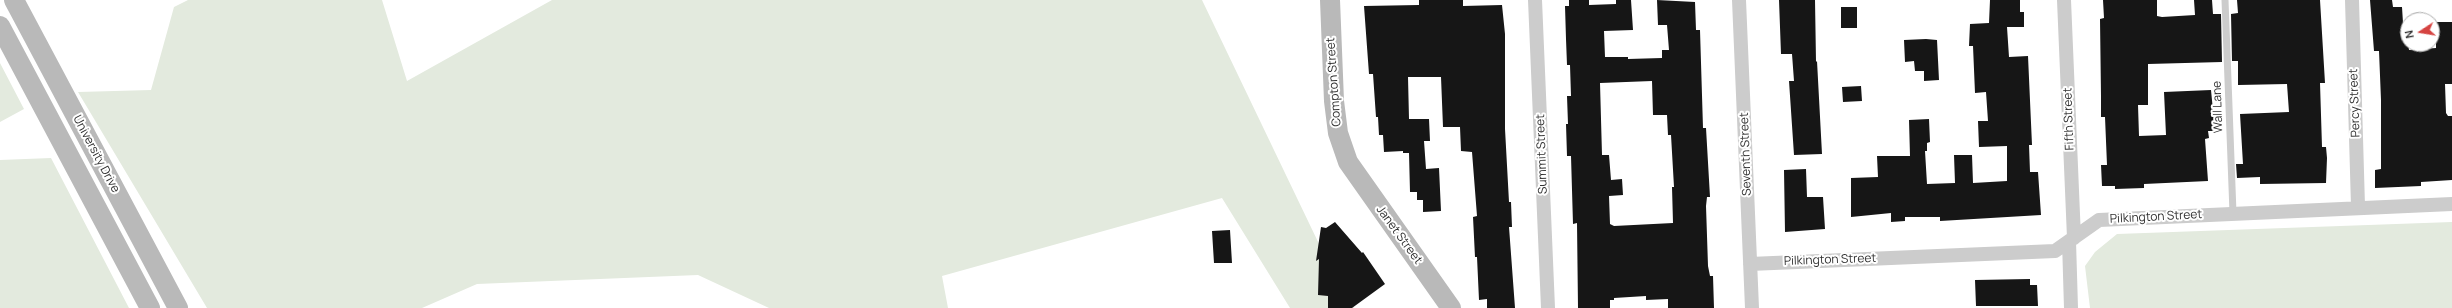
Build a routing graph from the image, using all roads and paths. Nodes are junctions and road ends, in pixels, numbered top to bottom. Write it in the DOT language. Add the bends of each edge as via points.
graph roads {
  1 [pos="14,0"];
  2 [pos="1330,0"];
  3 [pos="1535,0"];
  4 [pos="1739,0"];
  5 [pos="2064,0"];
  6 [pos="2226,0"];
  7 [pos="2352,0"];
  8 [pos="0,26"];
  9 [pos="1348,162"];
  10 [pos="2452,204"];
  11 [pos="2358,206"];
  12 [pos="2233,213"];
  13 [pos="2071,239"];
  14 [pos="1750,264"];
  15 [pos="150,308"];
  16 [pos="178,308"];
  17 [pos="1451,308"];
  18 [pos="1548,308"];
  19 [pos="1752,308"];
  20 [pos="2071,308"];
  1 -- 16 [label="main road, University Drive"];
  2 -- 9 [label="main road, Compton Street" via="1335,108 1338,133"];
  3 -- 18 [label="street, Summit Street"];
  4 -- 14 [label="street, Seventh Street"];
  5 -- 13 [label="street, Fifth Street"];
  6 -- 12 [label="lane, Wall Lane"];
  7 -- 11 [label="street, Percy Street"];
  8 -- 15 [label="main road, University Drive"];
  9 -- 17 [label="main road, Janet Street"];
  10 -- 11 [label="street, Pilkington Street"];
  11 -- 12 [label="street, Pilkington Street"];
  12 -- 13 [label="street, Pilkington Street" via="2099,220"];
  13 -- 14 [label="street, Pilkington Street" via="2055,251"];
  13 -- 20 [label="street, Fifth Street"];
  14 -- 19 [label="street, Seventh Street"];
}
